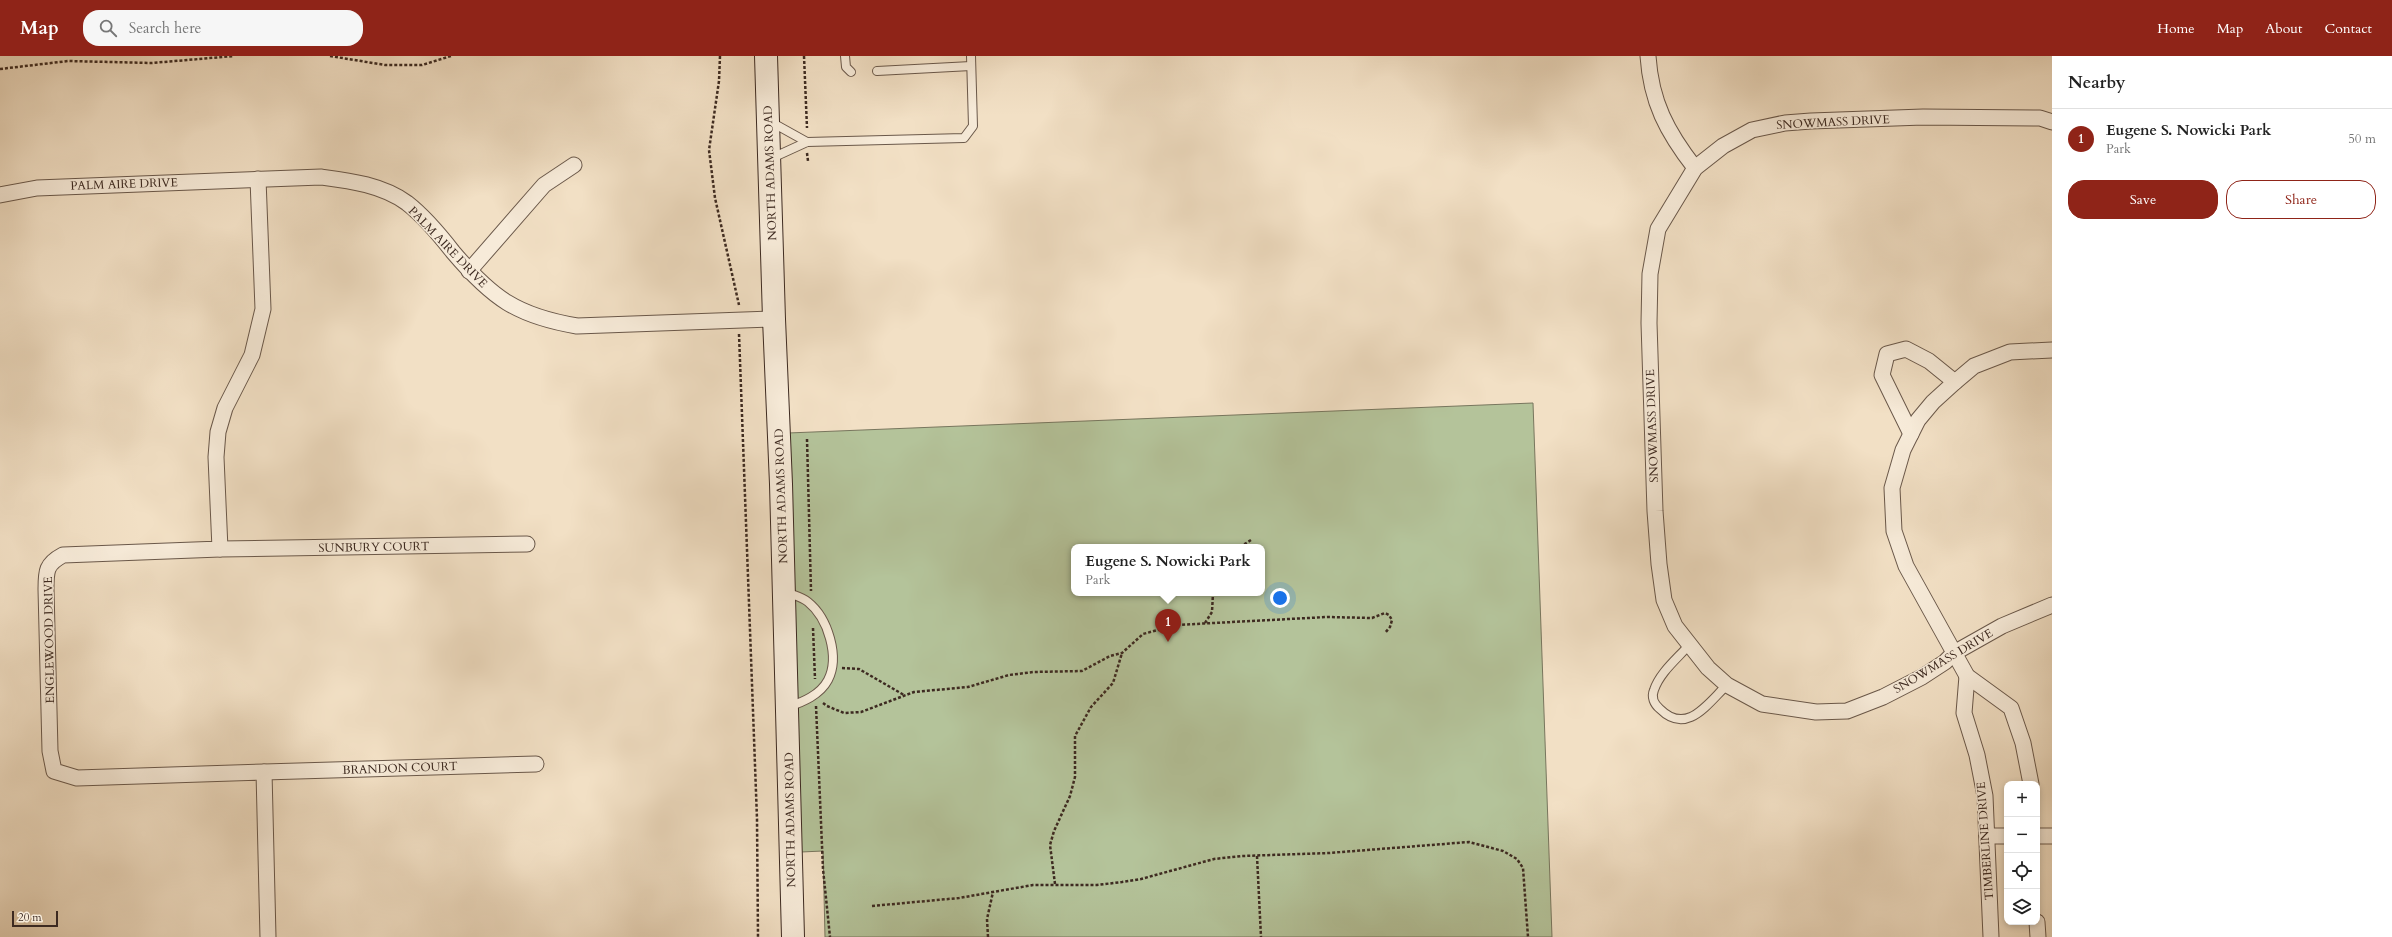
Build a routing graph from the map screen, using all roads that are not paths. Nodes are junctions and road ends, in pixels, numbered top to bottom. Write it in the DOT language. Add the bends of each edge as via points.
graph roads {
  1 [pos="766,56"];
  2 [pos="845,56"];
  3 [pos="971,56"];
  4 [pos="1648,56"];
  5 [pos="971,66"];
  6 [pos="877,71"];
  7 [pos="852,72"];
  8 [pos="769,121"];
  9 [pos="2052,122"];
  10 [pos="807,142"];
  11 [pos="770,159"];
  12 [pos="574,164"];
  13 [pos="1695,168"];
  14 [pos="258,180"];
  15 [pos="0,195"];
  16 [pos="469,271"];
  17 [pos="774,320"];
  18 [pos="2052,350"];
  19 [pos="1955,382"];
  20 [pos="1911,434"];
  21 [pos="528,544"];
  22 [pos="220,549"];
  23 [pos="784,591"];
  24 [pos="2052,605"];
  25 [pos="1690,644"];
  26 [pos="1954,653"];
  27 [pos="1967,676"];
  28 [pos="1727,686"];
  29 [pos="787,708"];
  30 [pos="536,764"];
  31 [pos="264,772"];
  32 [pos="2029,781"];
  33 [pos="1987,836"];
  34 [pos="2004,836"];
  35 [pos="2040,836"];
  36 [pos="2052,836"];
  37 [pos="2037,925"];
  38 [pos="268,937"];
  39 [pos="793,937"];
  40 [pos="1991,937"];
  41 [pos="2038,937"];
  1 -- 8 [label="street, NORTH ADAMS ROAD"];
  2 -- 7 [label="lane" via="846,67"];
  3 -- 5 [label="lane"];
  4 -- 13 [label="street" via="1652,89 1662,119"];
  5 -- 6 [label="lane"];
  5 -- 10 [label="lane" via="973,126 964,138"];
  8 -- 10 [label="lane"];
  8 -- 11 [label="street, NORTH ADAMS ROAD"];
  9 -- 13 [label="street, SNOWMASS DRIVE" via="2040,118 1923,118 1785,123 1752,130 1723,146"];
  10 -- 11 [label="lane"];
  11 -- 17 [label="street, NORTH ADAMS ROAD"];
  12 -- 16 [label="street" via="544,185"];
  13 -- 25 [label="street, SNOWMASS DRIVE" via="1658,229 1650,274 1649,309 1659,564 1664,600 1675,626"];
  14 -- 15 [label="street, PALM AIRE DRIVE" via="37,188"];
  14 -- 16 [label="street, PALM AIRE DRIVE" via="321,177 354,181 384,190 406,203 428,222"];
  14 -- 22 [label="street" via="263,309 252,355 225,408 218,432 216,457"];
  16 -- 17 [label="street, PALM AIRE DRIVE" via="498,298 520,311 546,321 577,326"];
  17 -- 23 [label="street, NORTH ADAMS ROAD"];
  18 -- 19 [label="street" via="2010,352 1974,366"];
  19 -- 20 [label="street" via="1933,402 1918,420"];
  19 -- 20 [label="street" via="1929,362 1906,349 1888,354 1882,375"];
  20 -- 26 [label="street" via="1903,450 1892,488 1894,531 1909,572"];
  21 -- 22 [label="street, SUNBURY COURT"];
  22 -- 31 [label="street, ENGLEWOOD DRIVE" via="74,554 62,555 51,562 46,574 50,750 54,770 77,778"];
  23 -- 29 [label="street, NORTH ADAMS ROAD"];
  23 -- 29 [label="lane" via="808,601 823,619 831,638 831,668 828,681 808,700"];
  24 -- 26 [label="street, SNOWMASS DRIVE" via="2002,626"];
  25 -- 28 [label="street, SNOWMASS DRIVE" via="1708,668"];
  25 -- 28 [label="lane" via="1658,681 1653,692 1658,708 1671,718 1691,717 1700,712"];
  26 -- 27 [label="street"];
  26 -- 28 [label="street, SNOWMASS DRIVE" via="1922,677 1848,711 1810,712 1762,704"];
  27 -- 32 [label="street" via="2011,708 2023,743"];
  27 -- 33 [label="street, TIMBERLINE DRIVE" via="1964,713 1978,755 1985,796"];
  29 -- 39 [label="street, NORTH ADAMS ROAD"];
  30 -- 31 [label="street, BRANDON COURT"];
  31 -- 38 [label="street"];
  33 -- 34 [label="street"];
  33 -- 40 [label="street, TIMBERLINE DRIVE"];
  35 -- 36 [label="street"];
  37 -- 41 [label="street"];
}
